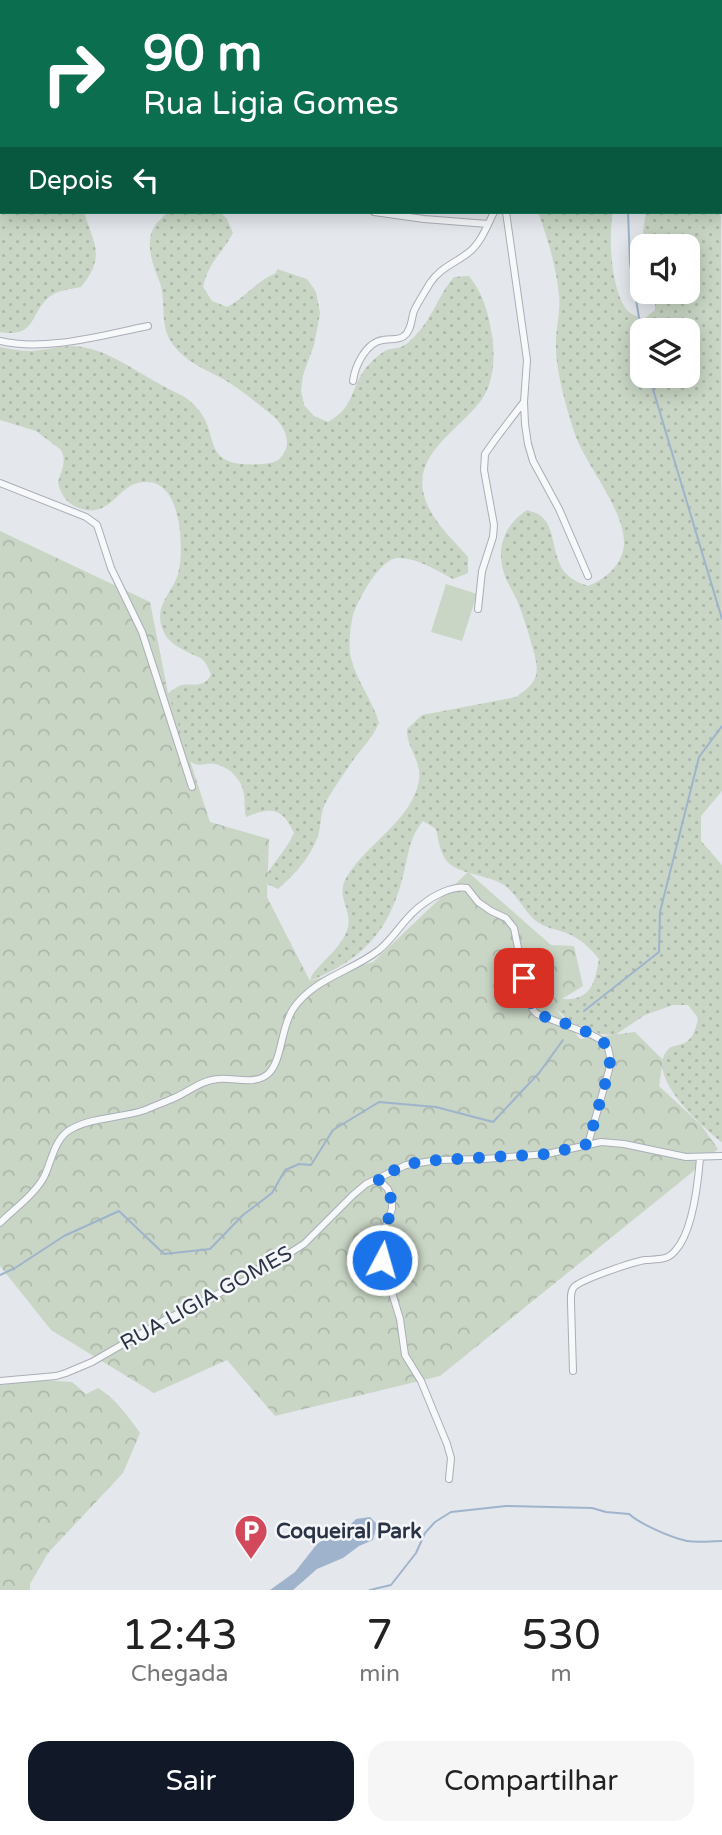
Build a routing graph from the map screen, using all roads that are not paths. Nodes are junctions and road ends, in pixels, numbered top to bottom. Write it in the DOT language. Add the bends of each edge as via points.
graph roads {
  1 [pos="388,214"];
  2 [pos="493,214"];
  3 [pos="506,214"];
  4 [pos="488,224"];
  5 [pos="148,326"];
  6 [pos="0,341"];
  7 [pos="353,381"];
  8 [pos="524,402"];
  9 [pos="0,483"];
  10 [pos="588,576"];
  11 [pos="478,609"];
  12 [pos="192,787"];
  13 [pos="588,1144"];
  14 [pos="722,1156"];
  15 [pos="700,1158"];
  16 [pos="377,1178"];
  17 [pos="0,1223"];
  18 [pos="573,1371"];
  19 [pos="0,1381"];
  20 [pos="449,1479"];
  1 -- 4 [label="street"];
  2 -- 4 [label="street"];
  3 -- 8 [label="street" via="527,360"];
  4 -- 7 [label="street" via="469,253 432,280 414,310 407,334 373,345 357,363"];
  5 -- 6 [label="street" via="56,342"];
  8 -- 10 [label="street" via="533,461"];
  8 -- 11 [label="street" via="485,454 494,525"];
  9 -- 12 [label="street" via="97,525 111,568 142,632"];
  13 -- 15 [label="street, RUA LIGIA GOMES" via="624,1144"];
  13 -- 16 [label="street, RUA LIGIA GOMES" via="547,1154 422,1161"];
  13 -- 17 [label="street" via="609,1070 608,1048 592,1035 533,1010 514,928 467,888 457,888 424,902 380,949 304,995 291,1011 267,1076 216,1079 144,1110 72,1128 59,1141 38,1185"];
  14 -- 15 [label="street, RUA LIGIA GOMES"];
  15 -- 18 [label="street" via="692,1210 677,1250 664,1259 639,1261 573,1288"];
  16 -- 19 [label="street, RUA LIGIA GOMES" via="352,1195 304,1244 252,1277 66,1373"];
  16 -- 20 [label="street" via="392,1201 380,1242 382,1260 400,1319 405,1355 447,1444"];
}
